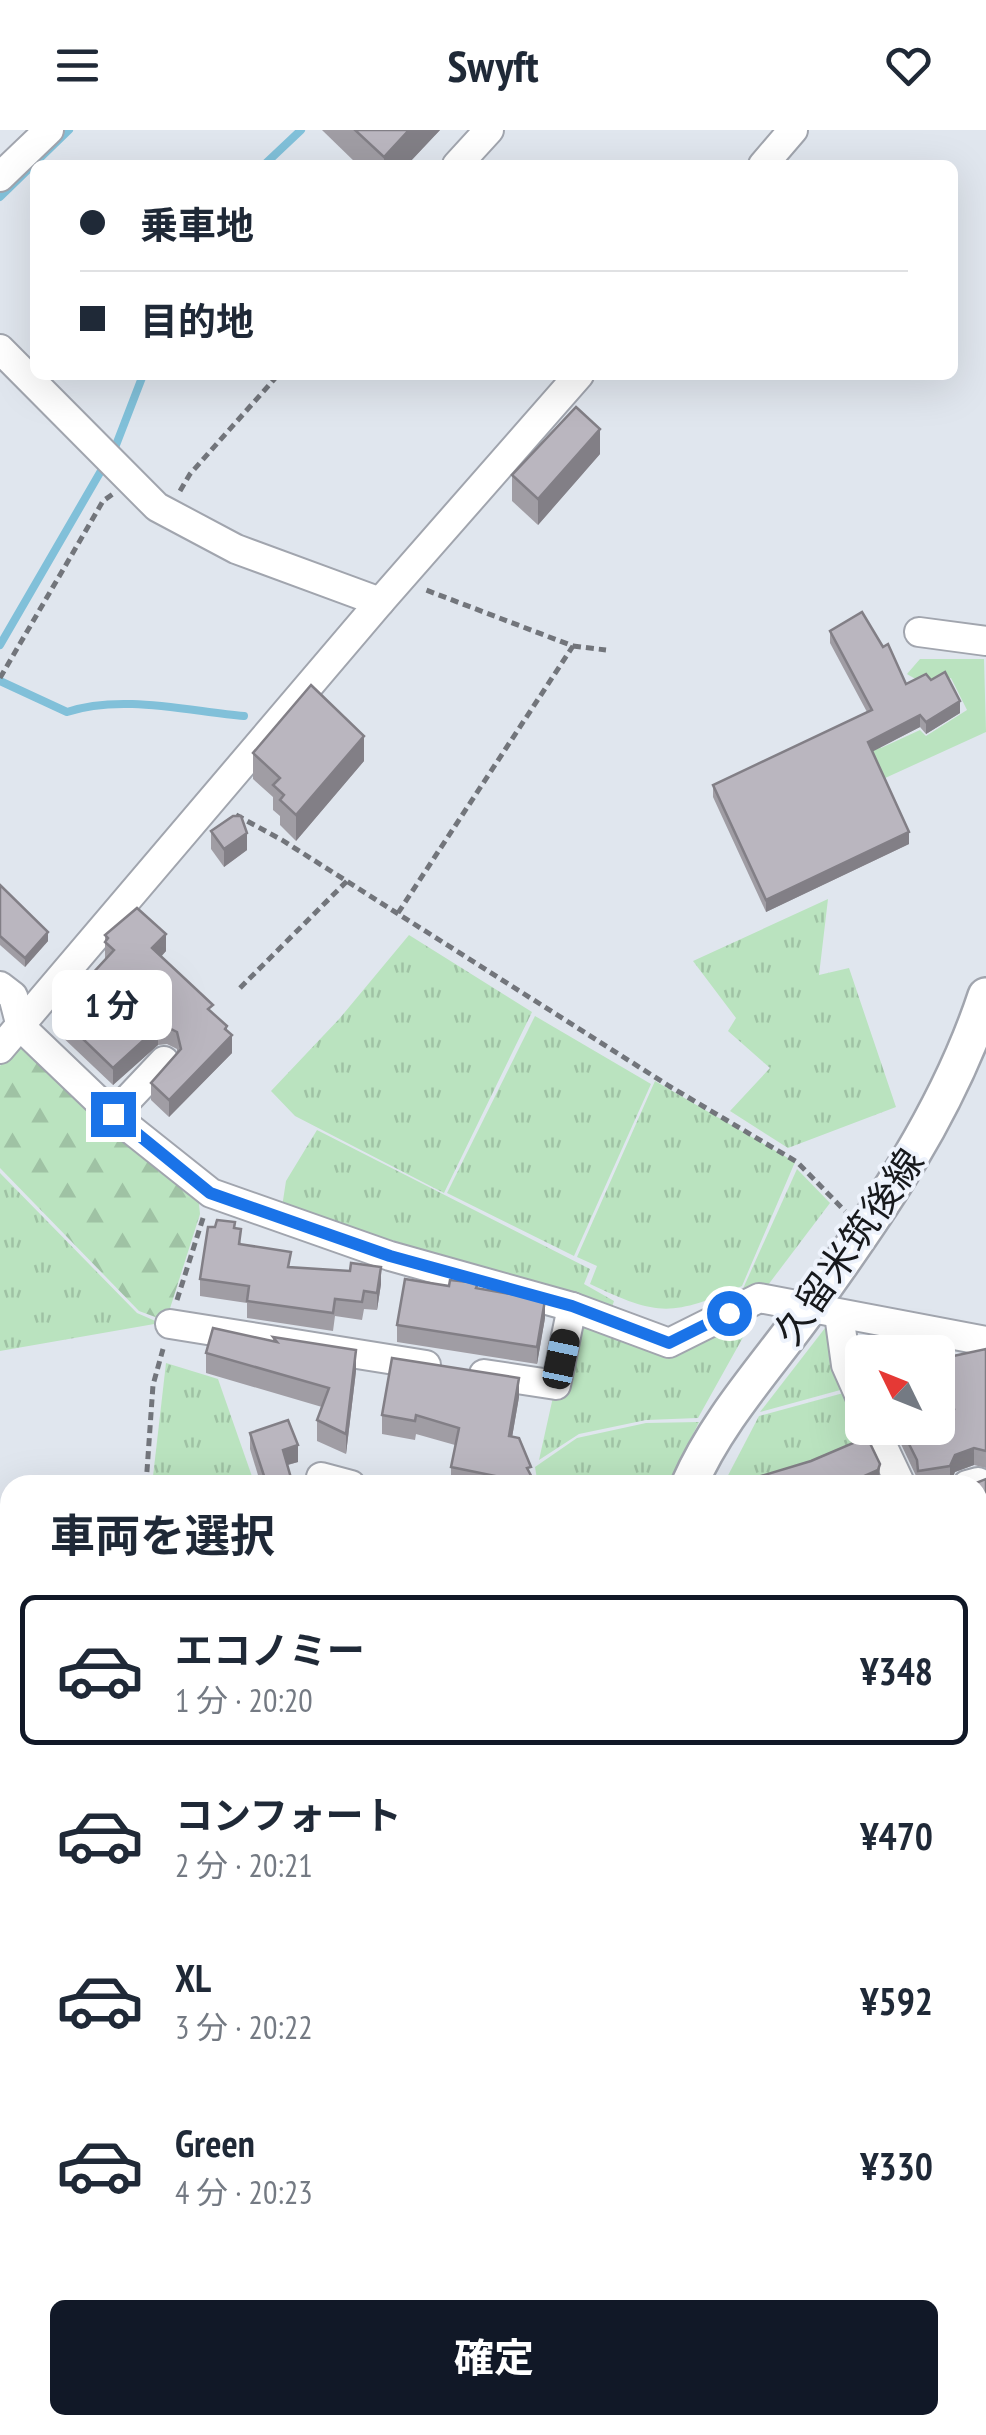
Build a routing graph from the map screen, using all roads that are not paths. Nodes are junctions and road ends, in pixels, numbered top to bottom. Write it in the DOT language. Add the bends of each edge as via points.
graph roads {
  1 [pos="48,130"];
  2 [pos="488,130"];
  3 [pos="793,130"];
  4 [pos="461,160"];
  5 [pos="766,160"];
  6 [pos="0,177"];
  7 [pos="0,349"];
  8 [pos="30,379"];
  9 [pos="31,380"];
  10 [pos="575,380"];
  11 [pos="380,602"];
  12 [pos="919,632"];
  13 [pos="986,641"];
  14 [pos="0,986"];
  15 [pos="986,996"];
  16 [pos="21,1027"];
  17 [pos="0,1049"];
  18 [pos="164,1061"];
  19 [pos="113,1114"];
  20 [pos="572,1306"];
  21 [pos="824,1311"];
  22 [pos="170,1324"];
  23 [pos="986,1341"];
  24 [pos="845,1363"];
  25 [pos="882,1445"];
  26 [pos="693,1475"];
  27 [pos="896,1475"];
  1 -- 6 [label="street"];
  2 -- 4 [label="street"];
  3 -- 5 [label="street"];
  7 -- 8 [label="street"];
  9 -- 11 [label="street" via="167,512 236,549"];
  10 -- 11 [label="street"];
  11 -- 16 [label="street"];
  12 -- 13 [label="street"];
  14 -- 16 [label="street" via="13,996"];
  15 -- 21 [label="main road, 久留米筑後線" via="950,1091 864,1226"];
  16 -- 17 [label="street"];
  16 -- 19 [label="street"];
  18 -- 19 [label="street"];
  19 -- 20 [label="street" via="210,1193 390,1256"];
  20 -- 21 [label="street" via="669,1343 759,1298"];
  20 -- 22 [label="street" via="556,1385"];
  21 -- 23 [label="street"];
  21 -- 24 [label="street"];
  21 -- 26 [label="main road, 久留米筑後線" via="754,1381"];
  25 -- 27 [label="street"];
}
